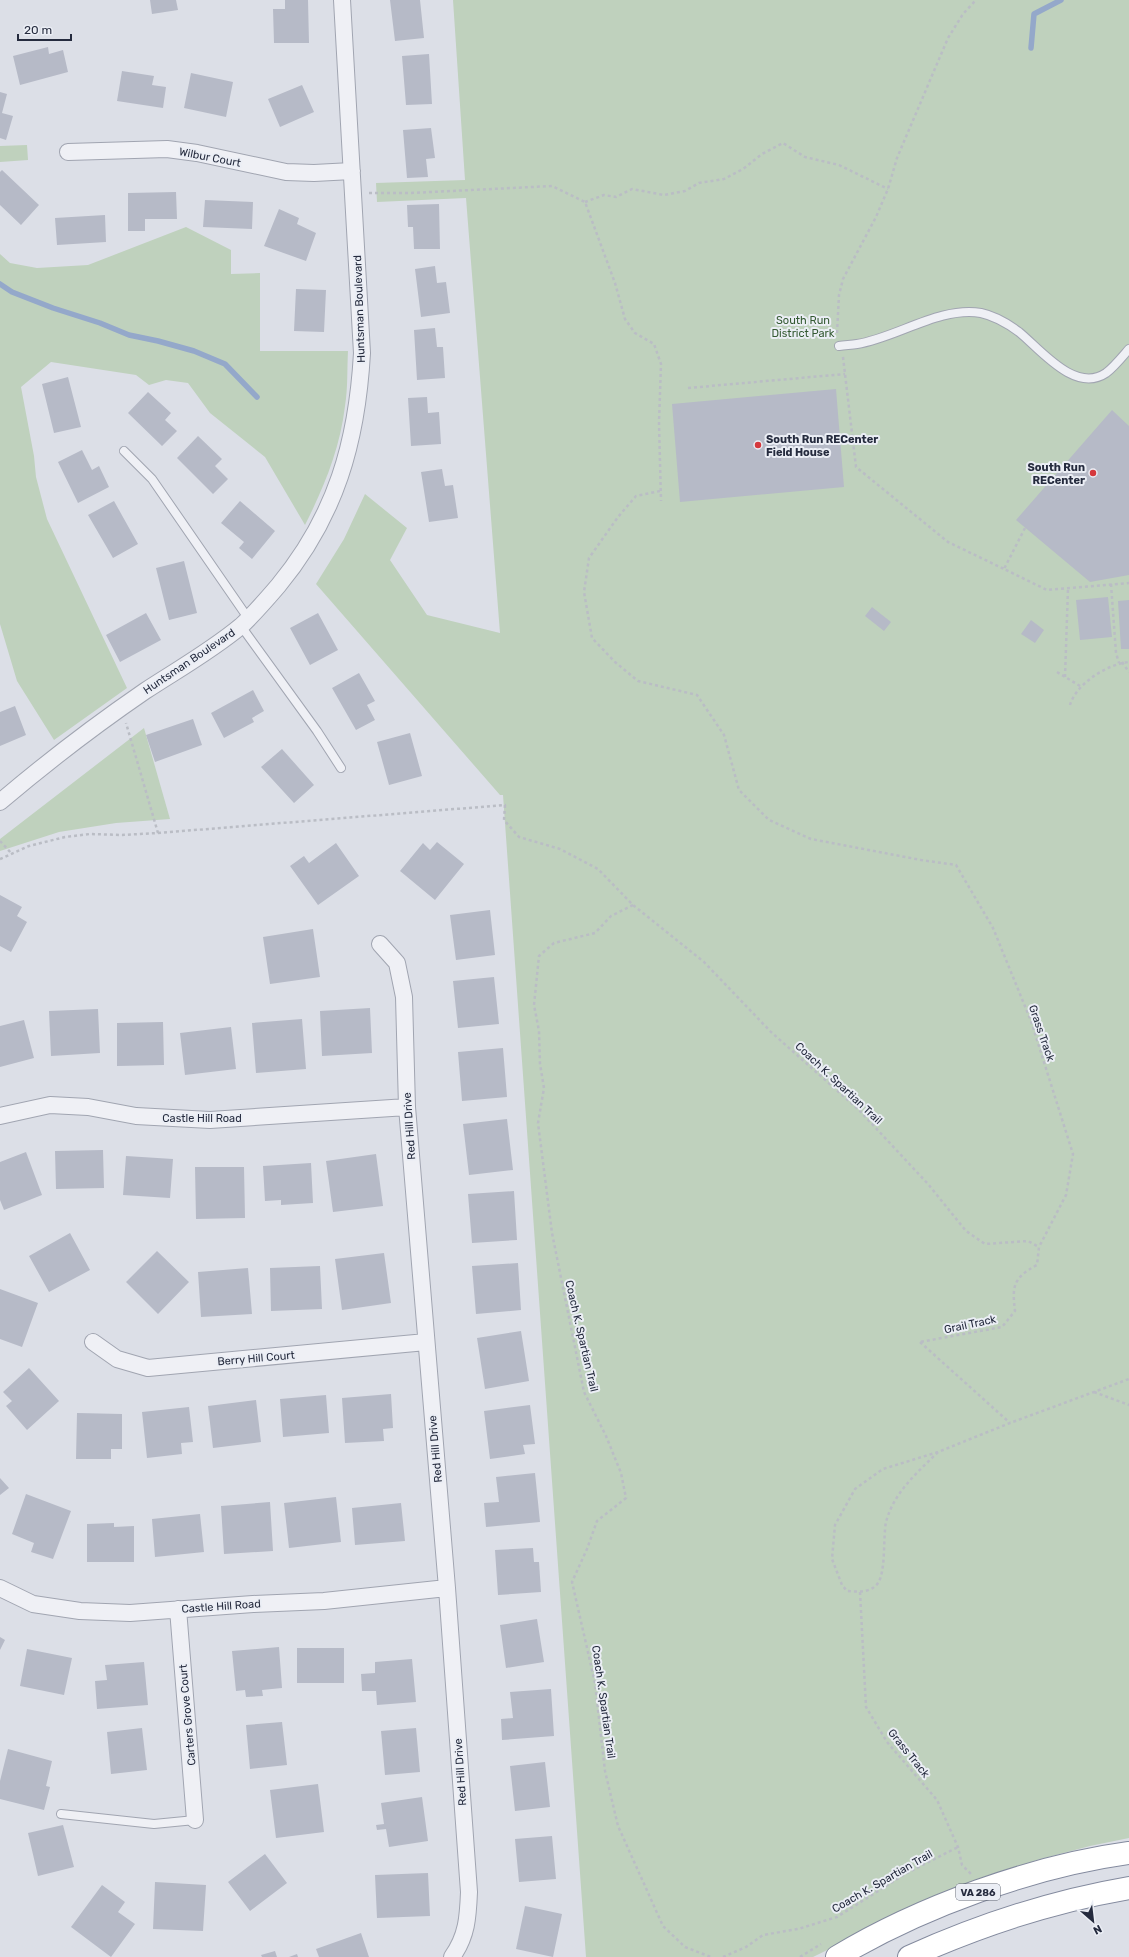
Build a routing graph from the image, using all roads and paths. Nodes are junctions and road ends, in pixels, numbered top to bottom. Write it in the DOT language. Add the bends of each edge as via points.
graph roads {
  1 [pos="342,0"];
  2 [pos="976,0"];
  3 [pos="68,152"];
  4 [pos="352,171"];
  5 [pos="888,189"];
  6 [pos="353,192"];
  7 [pos="585,202"];
  8 [pos="839,346"];
  9 [pos="1129,349"];
  10 [pos="845,374"];
  11 [pos="688,388"];
  12 [pos="124,451"];
  13 [pos="660,491"];
  14 [pos="661,501"];
  15 [pos="1025,528"];
  16 [pos="1004,568"];
  17 [pos="1129,583"];
  18 [pos="1111,584"];
  19 [pos="1068,588"];
  20 [pos="245,622"];
  21 [pos="1129,662"];
  22 [pos="1121,663"];
  23 [pos="1057,672"];
  24 [pos="1129,672"];
  25 [pos="1065,677"];
  26 [pos="1080,686"];
  27 [pos="1070,705"];
  28 [pos="121,707"];
  29 [pos="341,768"];
  30 [pos="0,802"];
  31 [pos="158,832"];
  32 [pos="0,841"];
  33 [pos="12,854"];
  34 [pos="0,859"];
  35 [pos="633,905"];
  36 [pos="380,944"];
  37 [pos="407,1107"];
  38 [pos="0,1116"];
  39 [pos="1039,1247"];
  40 [pos="93,1342"];
  41 [pos="426,1342"];
  42 [pos="1129,1379"];
  43 [pos="1092,1392"];
  44 [pos="1129,1405"];
  45 [pos="1010,1423"];
  46 [pos="938,1452"];
  47 [pos="0,1588"];
  48 [pos="447,1588"];
  49 [pos="860,1592"];
  50 [pos="178,1609"];
  51 [pos="61,1814"];
  52 [pos="195,1820"];
  53 [pos="958,1847"];
  54 [pos="1129,1853"];
  55 [pos="972,1874"];
  56 [pos="1129,1888"];
  57 [pos="452,1957"];
  58 [pos="711,1957"];
  59 [pos="723,1957"];
  60 [pos="837,1957"];
  61 [pos="909,1957"];
  1 -- 4 [label="street, Huntsman Boulevard"];
  2 -- 5 [label="path" via="963,14 948,38 897,158"];
  3 -- 4 [label="street, Wilbur Court" via="166,149 286,172"];
  4 -- 6 [label="street, Huntsman Boulevard"];
  5 -- 7 [label="path" via="839,165 805,157 783,143 724,179 699,183 685,191 664,195 632,189 616,197 604,194"];
  5 -- 8 [label="path" via="840,290 837,329"];
  6 -- 7 [label="path" via="411,194 552,186"];
  6 -- 20 [label="street, Huntsman Boulevard" via="362,353 360,392 353,432 337,484 315,532 295,564"];
  7 -- 13 [label="path" via="615,283 625,319 635,333 654,344 661,364"];
  8 -- 9 [label="lane" via="858,344 935,319 980,313 997,318 1018,331 1061,370 1084,378 1105,374"];
  8 -- 10 [label="path"];
  10 -- 11 [label="path"];
  10 -- 16 [label="path" via="856,467 948,542"];
  12 -- 20 [label="lane, Huntsman Boulevard" via="152,479"];
  13 -- 14 [label="path"];
  13 -- 39 [label="path, Grass Track" via="636,496 589,558 584,592 592,638 638,681 697,695 724,735 739,790 769,820 811,839 956,865 993,928 1031,1022 1073,1154 1066,1195"];
  15 -- 16 [label="path"];
  16 -- 19 [label="path" via="1047,590"];
  17 -- 18 [label="path"];
  18 -- 19 [label="path"];
  18 -- 22 [label="path" via="1116,653"];
  19 -- 25 [label="path"];
  20 -- 28 [label="street, Huntsman Boulevard" via="210,650"];
  20 -- 29 [label="lane, Huntsman Boulevard"];
  21 -- 22 [label="path"];
  22 -- 24 [label="path"];
  22 -- 26 [label="path"];
  23 -- 25 [label="path"];
  25 -- 26 [label="path"];
  26 -- 27 [label="path" via="1073,695"];
  28 -- 30 [label="street, Huntsman Boulevard" via="83,734"];
  28 -- 31 [label="path"];
  31 -- 33 [label="path" via="90,834 29,846"];
  31 -- 35 [label="path, Coach K. Spartian Trail" via="505,805 504,820 519,837 560,849 598,869"];
  32 -- 33 [label="path"];
  33 -- 34 [label="path"];
  35 -- 39 [label="path, Coach K. Spartian Trail" via="704,962 771,1032 859,1110 928,1184 966,1231 985,1244 1028,1241"];
  35 -- 58 [label="path, Coach K. Spartian Trail" via="611,916 595,933 554,943 539,956 534,1005 544,1088 538,1123 552,1233 564,1300 584,1392 606,1436 621,1474 626,1498 597,1521 588,1549 572,1582 595,1683 605,1771 618,1826 663,1926 685,1947"];
  36 -- 37 [label="street, Red Hill Drive" via="397,963 404,997"];
  37 -- 38 [label="street, Castle Hill Road" via="210,1120 136,1116 88,1107 50,1105"];
  37 -- 41 [label="street, Red Hill Drive"];
  39 -- 45 [label="path, Grail Track" via="1037,1265 1026,1271 1015,1284 1015,1311 1002,1327 920,1342"];
  40 -- 41 [label="street, Berry Hill Court" via="117,1359 148,1368"];
  41 -- 48 [label="street, Red Hill Drive"];
  42 -- 43 [label="path"];
  43 -- 44 [label="path"];
  43 -- 45 [label="path"];
  45 -- 46 [label="path"];
  46 -- 49 [label="path" via="901,1489 886,1522 879,1582 870,1589"];
  46 -- 49 [label="path" via="883,1469 855,1489 835,1525 832,1560 847,1591"];
  47 -- 50 [label="street, Castle Hill Road" via="33,1604 80,1611 130,1614"];
  48 -- 50 [label="street, Castle Hill Road" via="324,1601"];
  48 -- 57 [label="street, Red Hill Drive" via="469,1892 468,1924"];
  49 -- 53 [label="path, Grass Track" via="866,1707 887,1742 937,1800"];
  50 -- 52 [label="street, Carters Grove Court"];
  51 -- 52 [label="lane" via="154,1824"];
  53 -- 55 [label="path, Grass Track" via="962,1865"];
  53 -- 59 [label="path, Coach K. Spartian Trail" via="905,1874 838,1918 763,1935 746,1947"];
  54 -- 60 [label="highway, VA 286" via="1056,1868 994,1886 907,1922"];
  56 -- 61 [label="highway" via="1080,1897 1022,1913"];
}
